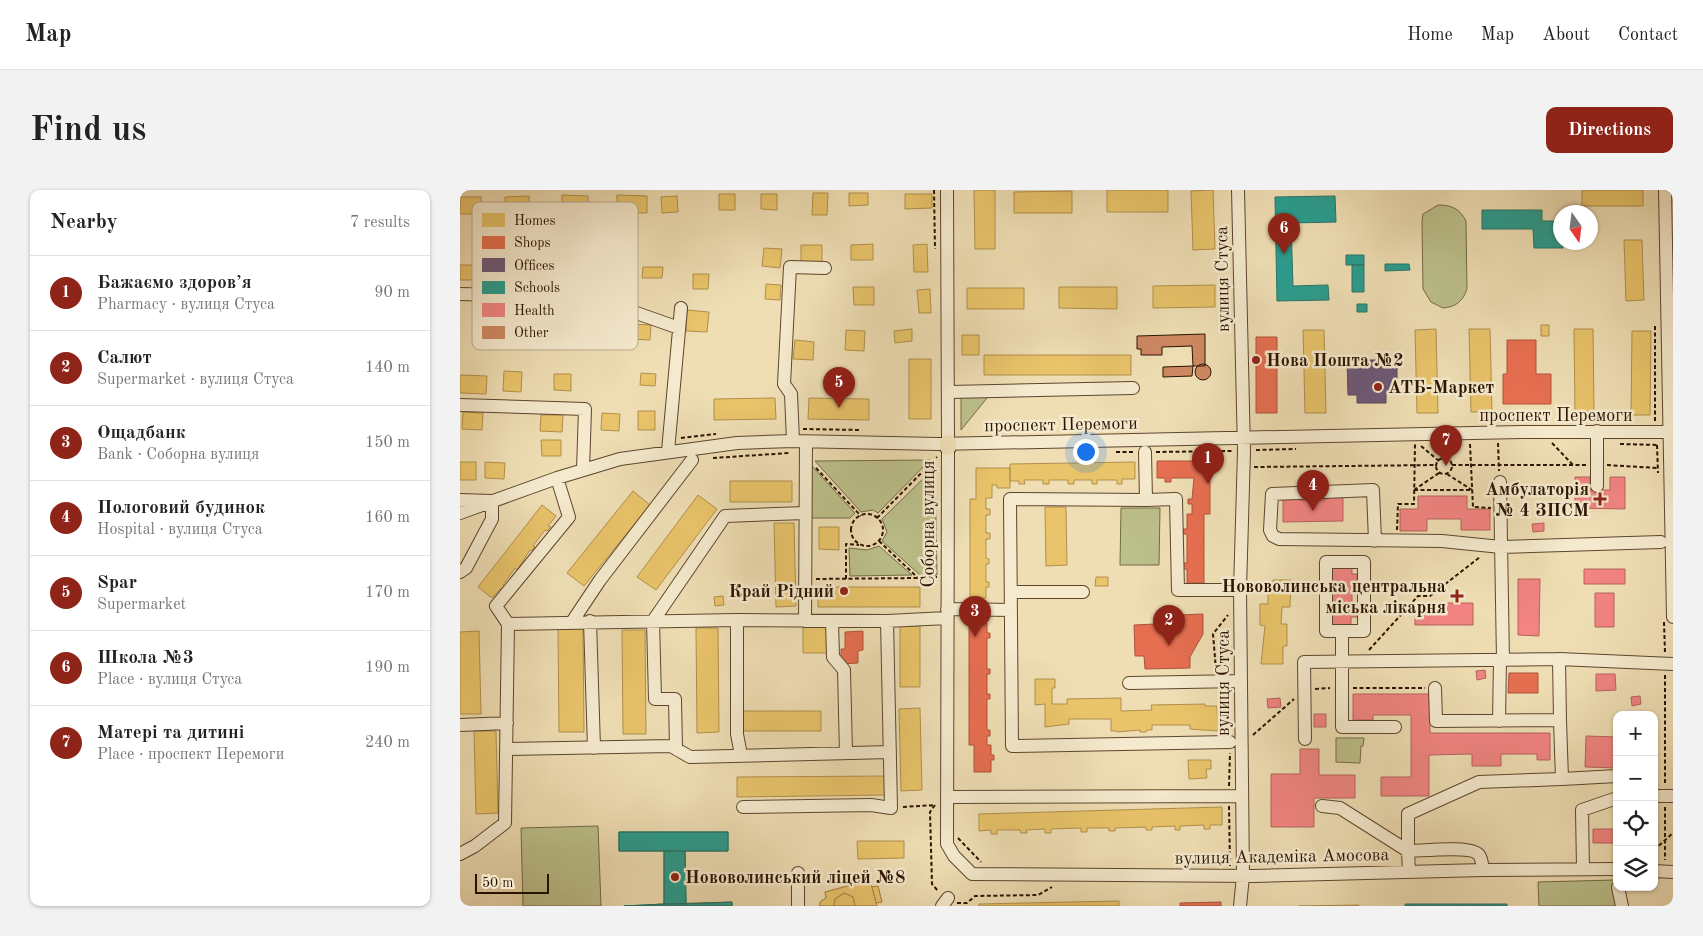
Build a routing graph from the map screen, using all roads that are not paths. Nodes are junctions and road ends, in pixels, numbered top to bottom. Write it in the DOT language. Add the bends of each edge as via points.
graph roads {
  1 [pos="947,190"];
  2 [pos="1238,190"];
  3 [pos="1665,190"];
  4 [pos="825,268"];
  5 [pos="681,308"];
  6 [pos="638,313"];
  7 [pos="680,328"];
  8 [pos="1133,388"];
  9 [pos="949,392"];
  10 [pos="460,405"];
  11 [pos="1597,431"];
  12 [pos="1670,434"];
  13 [pos="1243,438"];
  14 [pos="803,448"];
  15 [pos="945,449"];
  16 [pos="668,451"];
  17 [pos="1145,452"];
  18 [pos="692,460"];
  19 [pos="583,470"];
  20 [pos="557,478"];
  21 [pos="1500,482"];
  22 [pos="1597,486"];
  23 [pos="460,500"];
  24 [pos="1146,500"];
  25 [pos="492,501"];
  26 [pos="460,513"];
  27 [pos="805,513"];
  28 [pos="1375,541"];
  29 [pos="1660,542"];
  30 [pos="1497,546"];
  31 [pos="460,572"];
  32 [pos="1240,590"];
  33 [pos="1011,592"];
  34 [pos="1083,592"];
  35 [pos="1011,610"];
  36 [pos="947,613"];
  37 [pos="1673,617"];
  38 [pos="737,620"];
  39 [pos="887,620"];
  40 [pos="590,621"];
  41 [pos="653,621"];
  42 [pos="805,621"];
  43 [pos="832,621"];
  44 [pos="572,622"];
  45 [pos="508,624"];
  46 [pos="1342,631"];
  47 [pos="1502,660"];
  48 [pos="1559,660"];
  49 [pos="1343,661"];
  50 [pos="1673,664"];
  51 [pos="1241,681"];
  52 [pos="1129,683"];
  53 [pos="1435,688"];
  54 [pos="1560,720"];
  55 [pos="1499,721"];
  56 [pos="507,723"];
  57 [pos="460,725"];
  58 [pos="1395,727"];
  59 [pos="1305,739"];
  60 [pos="1230,742"];
  61 [pos="594,748"];
  62 [pos="507,749"];
  63 [pos="676,749"];
  64 [pos="890,752"];
  65 [pos="846,753"];
  66 [pos="741,756"];
  67 [pos="1613,776"];
  68 [pos="1562,778"];
  69 [pos="1241,796"];
  70 [pos="1658,796"];
  71 [pos="1673,796"];
  72 [pos="947,797"];
  73 [pos="1613,799"];
  74 [pos="1322,806"];
  75 [pos="744,807"];
  76 [pos="1408,851"];
  77 [pos="460,854"];
  78 [pos="954,856"];
  79 [pos="1583,869"];
  80 [pos="1483,870"];
  81 [pos="1658,871"];
  82 [pos="1408,872"];
  83 [pos="1613,872"];
  84 [pos="1673,872"];
  85 [pos="798,873"];
  86 [pos="1243,876"];
  87 [pos="1619,891"];
  88 [pos="798,906"];
  89 [pos="1240,906"];
  90 [pos="1622,906"];
  1 -- 9 [label="street, Соборна вулиця"];
  2 -- 13 [label="street, вулиця Стуса"];
  3 -- 12 [label="street"];
  4 -- 14 [label="street" via="790,267 784,384 791,394"];
  5 -- 7 [label="street"];
  6 -- 7 [label="street"];
  7 -- 16 [label="street"];
  8 -- 9 [label="street"];
  9 -- 15 [label="street, Соборна вулиця"];
  10 -- 19 [label="street" via="585,409"];
  11 -- 12 [label="street, проспект Перемоги"];
  11 -- 13 [label="street, проспект Перемоги"];
  11 -- 22 [label="street"];
  12 -- 37 [label="street"];
  13 -- 15 [label="street, проспект Перемоги"];
  13 -- 32 [label="street, вулиця Стуса"];
  14 -- 15 [label="street, проспект Перемоги"];
  14 -- 16 [label="street, проспект Перемоги" via="736,443"];
  14 -- 27 [label="street"];
  15 -- 36 [label="street, Соборна вулиця"];
  16 -- 19 [label="street, проспект Перемоги" via="620,459"];
  17 -- 24 [label="street"];
  18 -- 44 [label="street"];
  19 -- 20 [label="street, проспект Перемоги"];
  20 -- 25 [label="street, проспект Перемоги"];
  20 -- 45 [label="street" via="569,517 496,606"];
  21 -- 30 [label="street"];
  23 -- 25 [label="street"];
  24 -- 32 [label="street" via="1176,499 1178,590"];
  24 -- 33 [label="street" via="1010,498"];
  25 -- 26 [label="street, проспект Перемоги"];
  25 -- 31 [label="street" via="492,519 466,568"];
  27 -- 41 [label="street" via="725,516"];
  27 -- 42 [label="street"];
  28 -- 28 [label="street" via="1279,540 1270,530 1272,494 1373,490"];
  28 -- 30 [label="street" via="1442,541"];
  29 -- 30 [label="street"];
  30 -- 47 [label="street"];
  32 -- 51 [label="street, вулиця Стуса"];
  33 -- 34 [label="street"];
  33 -- 35 [label="street"];
  35 -- 36 [label="street"];
  35 -- 60 [label="street" via="1012,746"];
  36 -- 39 [label="street"];
  36 -- 72 [label="street, Соборна вулиця"];
  38 -- 41 [label="street"];
  38 -- 42 [label="street"];
  38 -- 66 [label="street" via="737,734"];
  39 -- 43 [label="street"];
  39 -- 64 [label="street"];
  40 -- 41 [label="street"];
  40 -- 44 [label="street"];
  40 -- 61 [label="street"];
  41 -- 63 [label="street" via="655,699 675,699"];
  42 -- 43 [label="street"];
  43 -- 65 [label="street" via="833,657 844,670"];
  44 -- 45 [label="street"];
  45 -- 56 [label="street"];
  46 -- 46 [label="street" via="1326,632 1326,562 1364,562 1364,631"];
  46 -- 49 [label="street"];
  47 -- 48 [label="street"];
  47 -- 49 [label="street"];
  47 -- 55 [label="street"];
  48 -- 50 [label="street"];
  48 -- 54 [label="street"];
  49 -- 58 [label="street" via="1342,727"];
  49 -- 59 [label="street" via="1304,662"];
  51 -- 52 [label="street"];
  51 -- 69 [label="street, вулиця Стуса"];
  53 -- 55 [label="street" via="1436,721"];
  54 -- 55 [label="street"];
  54 -- 68 [label="street"];
  56 -- 57 [label="street"];
  56 -- 62 [label="street"];
  61 -- 62 [label="street"];
  61 -- 63 [label="street" via="671,746"];
  62 -- 77 [label="street" via="505,823"];
  63 -- 66 [label="street" via="690,757"];
  64 -- 65 [label="street"];
  64 -- 75 [label="street" via="891,808 871,805"];
  65 -- 66 [label="street"];
  67 -- 68 [label="street"];
  68 -- 76 [label="street" via="1479,782 1408,814"];
  69 -- 72 [label="street"];
  69 -- 86 [label="street, вулиця Стуса"];
  70 -- 71 [label="street"];
  72 -- 78 [label="street, Соборна вулиця" via="948,844"];
  73 -- 79 [label="street" via="1582,810"];
  74 -- 76 [label="street" via="1340,808"];
  76 -- 80 [label="street" via="1474,851 1479,854"];
  76 -- 82 [label="street"];
  78 -- 86 [label="street, вулиця Академіка Амосова" via="972,874"];
  79 -- 80 [label="street, вулиця Академіка Амосова"];
  79 -- 83 [label="street, вулиця Академіка Амосова"];
  80 -- 82 [label="street, вулиця Академіка Амосова"];
  81 -- 84 [label="street"];
  82 -- 86 [label="street, вулиця Академіка Амосова"];
  85 -- 88 [label="street"];
  86 -- 89 [label="street, вулиця Стуса"];
  87 -- 90 [label="street"];
}
